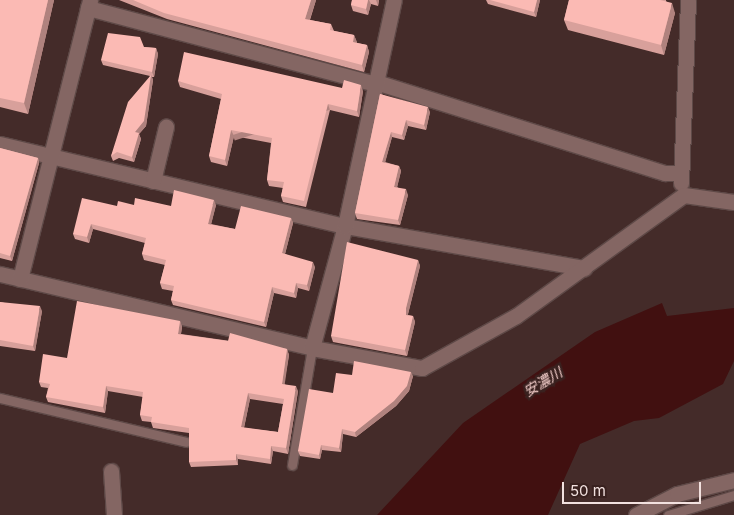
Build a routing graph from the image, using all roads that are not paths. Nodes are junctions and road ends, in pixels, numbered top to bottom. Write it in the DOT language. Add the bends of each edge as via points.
graph roads {
  1 [pos="394,0"];
  2 [pos="688,0"];
  3 [pos="89,4"];
  4 [pos="376,83"];
  5 [pos="166,127"];
  6 [pos="0,144"];
  7 [pos="51,156"];
  8 [pos="679,173"];
  9 [pos="153,181"];
  10 [pos="684,194"];
  11 [pos="734,202"];
  12 [pos="345,226"];
  13 [pos="584,268"];
  14 [pos="0,274"];
  15 [pos="20,279"];
  16 [pos="312,348"];
  17 [pos="0,398"];
  18 [pos="186,442"];
  19 [pos="292,465"];
  20 [pos="111,471"];
  21 [pos="734,480"];
  22 [pos="734,495"];
  23 [pos="114,515"];
  24 [pos="636,515"];
  25 [pos="668,515"];
  1 -- 4 [label="street"];
  2 -- 8 [label="street"];
  3 -- 4 [label="street"];
  3 -- 7 [label="street"];
  4 -- 8 [label="street" via="666,173"];
  4 -- 12 [label="street"];
  5 -- 9 [label="street"];
  6 -- 7 [label="street"];
  7 -- 9 [label="street"];
  7 -- 15 [label="street"];
  8 -- 10 [label="street"];
  9 -- 12 [label="street"];
  10 -- 11 [label="street"];
  10 -- 13 [label="street"];
  12 -- 13 [label="street"];
  12 -- 16 [label="street"];
  13 -- 16 [label="street" via="516,316 422,368"];
  14 -- 15 [label="street"];
  15 -- 16 [label="street"];
  16 -- 19 [label="lane"];
  17 -- 18 [label="lane"];
  20 -- 23 [label="street"];
  21 -- 24 [label="street" via="676,494"];
  22 -- 25 [label="lane"];
}
